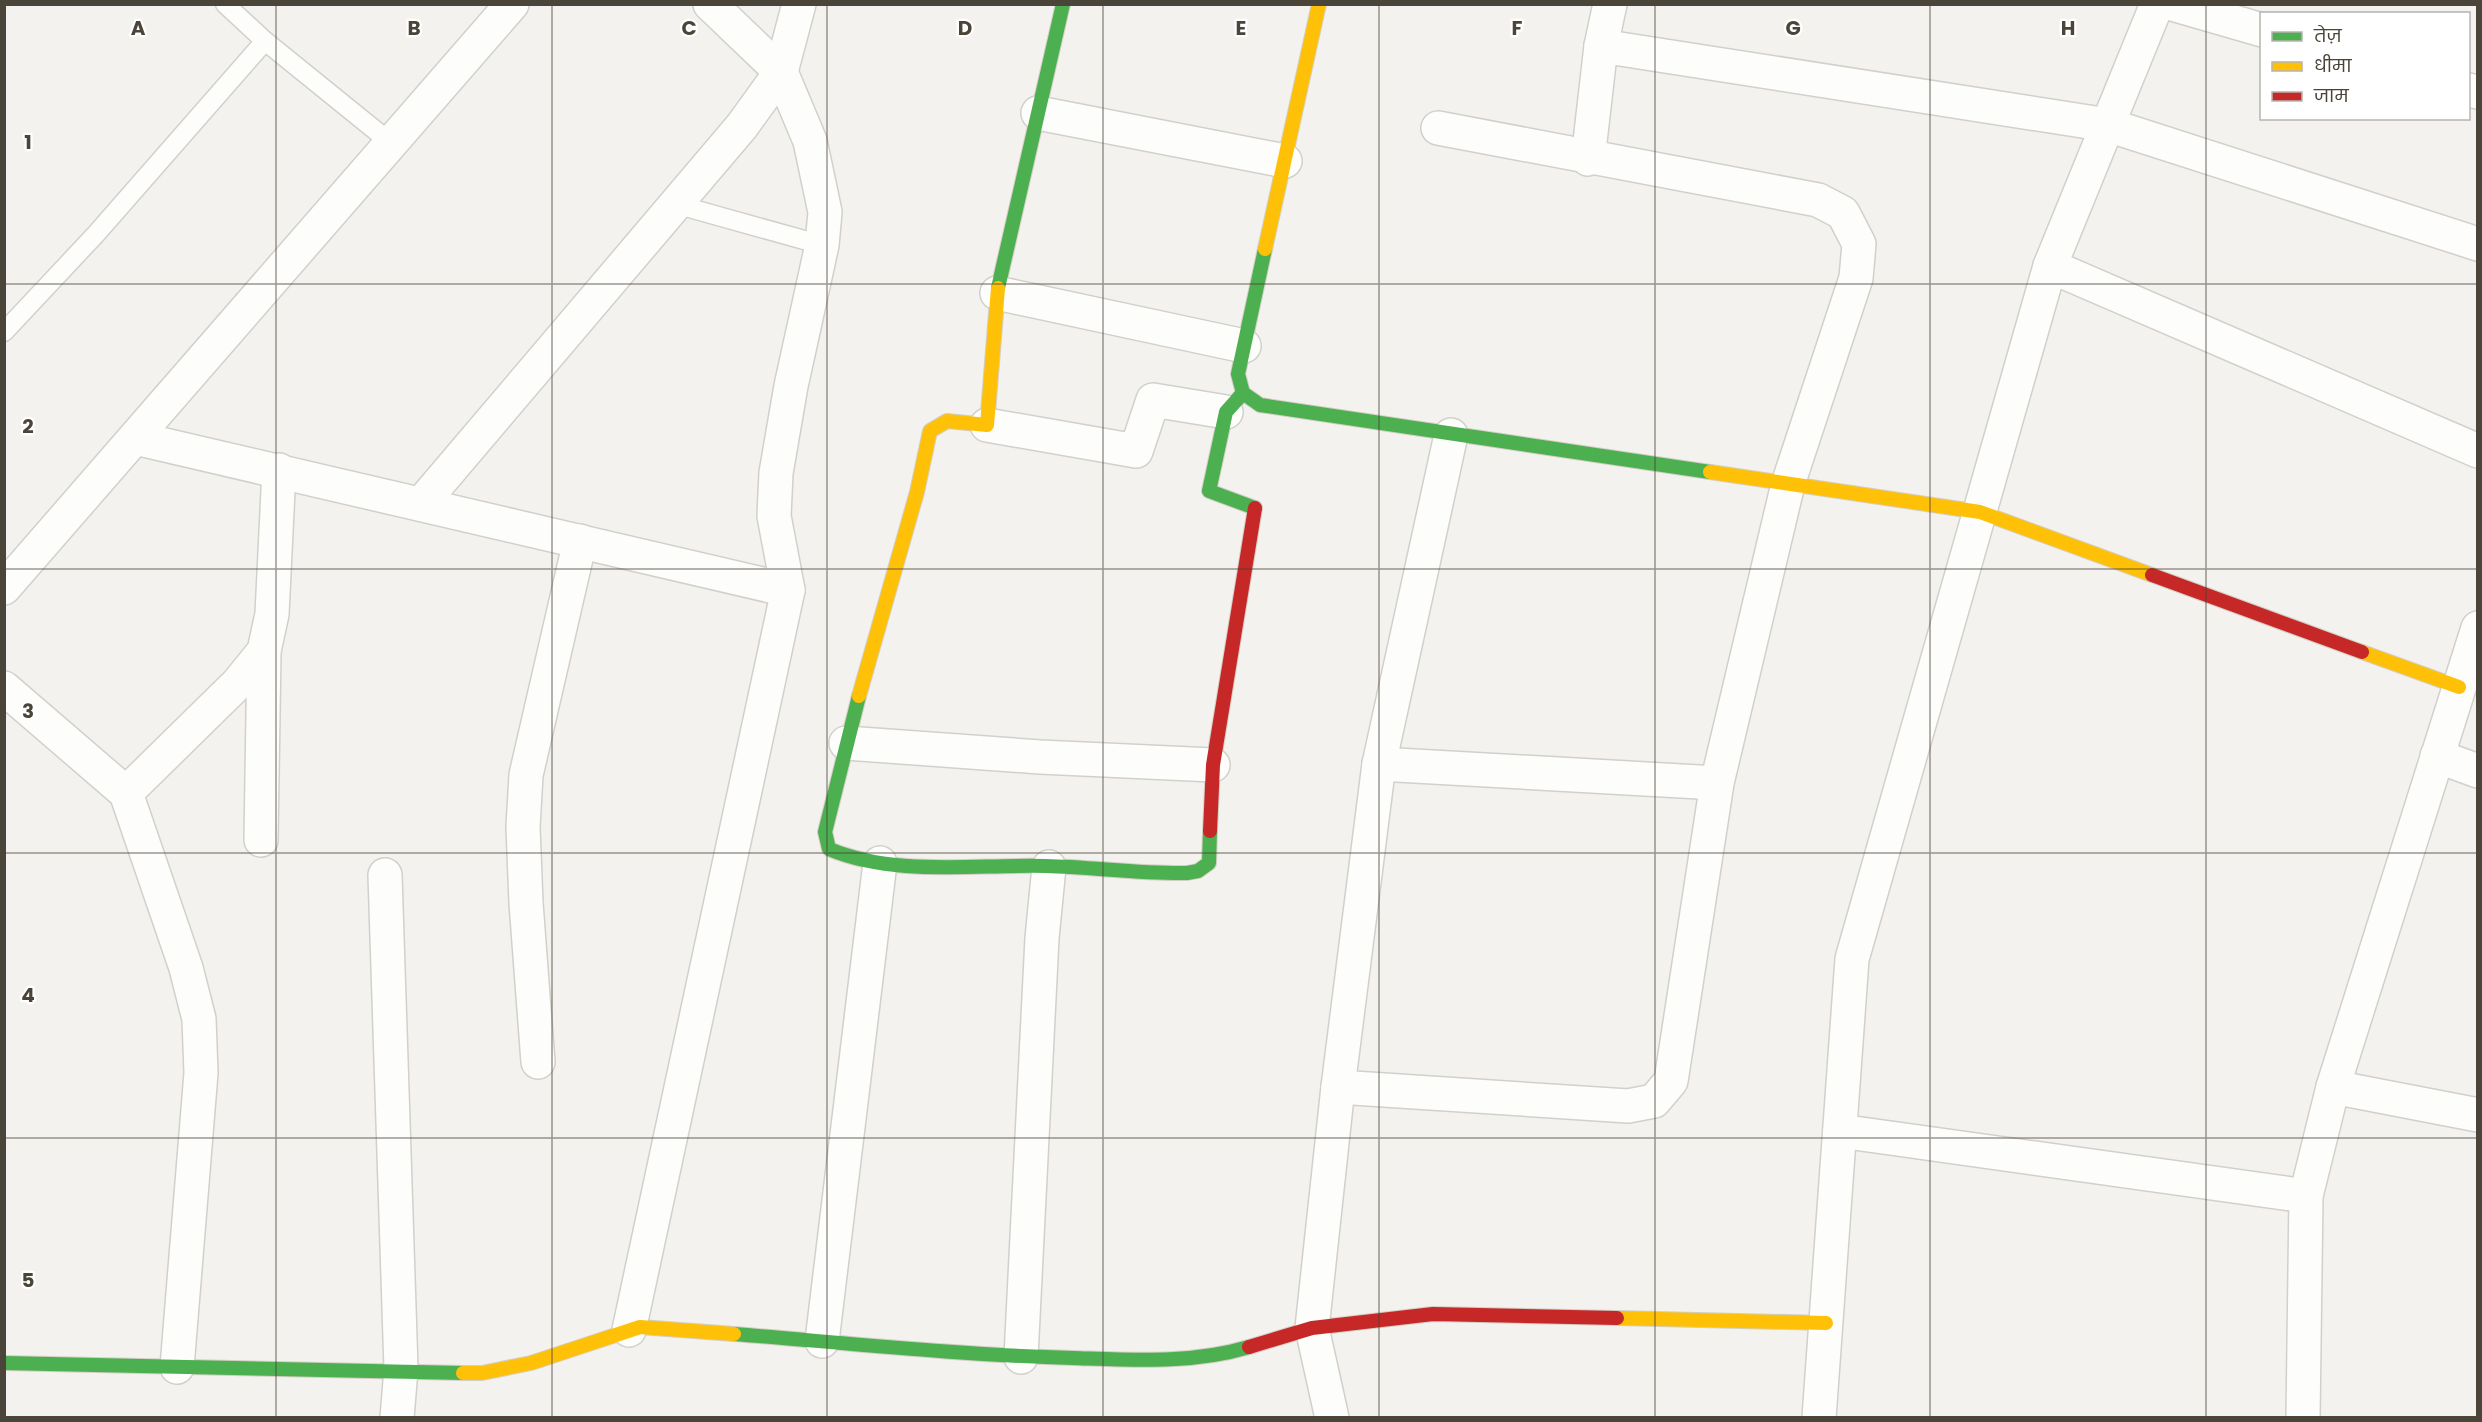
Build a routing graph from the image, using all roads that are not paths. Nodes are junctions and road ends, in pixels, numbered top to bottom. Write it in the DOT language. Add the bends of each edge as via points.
graph roads {
  1 [pos="225,4"];
  2 [pos="512,4"];
  3 [pos="710,4"];
  4 [pos="799,4"];
  5 [pos="1063,4"];
  6 [pos="1319,4"];
  7 [pos="1610,4"];
  8 [pos="2157,4"];
  9 [pos="2172,4"];
  10 [pos="2260,29"];
  11 [pos="265,41"];
  12 [pos="1601,46"];
  13 [pos="781,72"];
  14 [pos="1038,113"];
  15 [pos="2108,125"];
  16 [pos="1438,128"];
  17 [pos="391,143"];
  18 [pos="1588,159"];
  19 [pos="1285,161"];
  20 [pos="675,204"];
  21 [pos="2478,244"];
  22 [pos="822,245"];
  23 [pos="2050,266"];
  24 [pos="997,294"];
  25 [pos="4,332"];
  26 [pos="1244,346"];
  27 [pos="1235,403"];
  28 [pos="987,425"];
  29 [pos="1451,435"];
  30 [pos="135,438"];
  31 [pos="2478,451"];
  32 [pos="279,470"];
  33 [pos="1788,484"];
  34 [pos="421,504"];
  35 [pos="1980,512"];
  36 [pos="580,541"];
  37 [pos="4,588"];
  38 [pos="788,590"];
  39 [pos="2478,628"];
  40 [pos="264,651"];
  41 [pos="2459,687"];
  42 [pos="4,688"];
  43 [pos="846,743"];
  44 [pos="2437,756"];
  45 [pos="1379,764"];
  46 [pos="1213,765"];
  47 [pos="2478,771"];
  48 [pos="1717,783"];
  49 [pos="126,794"];
  50 [pos="261,840"];
  51 [pos="880,863"];
  52 [pos="1049,867"];
  53 [pos="385,874"];
  54 [pos="538,1062"];
  55 [pos="1338,1087"];
  56 [pos="2333,1087"];
  57 [pos="2478,1115"];
  58 [pos="1840,1131"];
  59 [pos="2306,1196"];
  60 [pos="1826,1323"];
  61 [pos="1312,1328"];
  62 [pos="629,1330"];
  63 [pos="822,1341"];
  64 [pos="1021,1357"];
  65 [pos="4,1363"];
  66 [pos="177,1367"];
  67 [pos="400,1369"];
  68 [pos="397,1418"];
  69 [pos="1332,1418"];
  70 [pos="1819,1418"];
  71 [pos="2303,1418"];
  1 -- 11 [label="lane"];
  2 -- 17 [label="street"];
  3 -- 13 [label="street"];
  4 -- 13 [label="street"];
  5 -- 14 [label="street"];
  6 -- 19 [label="street"];
  7 -- 12 [label="street"];
  8 -- 15 [label="street"];
  9 -- 10 [label="street"];
  11 -- 17 [label="lane"];
  11 -- 25 [label="lane" via="96,234"];
  12 -- 15 [label="street"];
  12 -- 18 [label="street"];
  13 -- 20 [label="street" via="742,126"];
  13 -- 22 [label="street" via="810,141 820,179 825,212"];
  14 -- 19 [label="street"];
  14 -- 24 [label="street"];
  15 -- 21 [label="street"];
  15 -- 23 [label="street"];
  16 -- 18 [label="street"];
  17 -- 30 [label="street"];
  18 -- 33 [label="street" via="1818,200 1844,213 1859,244 1856,278"];
  19 -- 26 [label="street"];
  20 -- 22 [label="lane"];
  20 -- 34 [label="street"];
  22 -- 38 [label="street" via="776,473 774,516"];
  23 -- 31 [label="street"];
  23 -- 35 [label="street"];
  24 -- 26 [label="street"];
  24 -- 28 [label="street"];
  26 -- 27 [label="street"];
  27 -- 28 [label="street" via="1153,400 1136,451"];
  27 -- 29 [label="street"];
  27 -- 46 [label="street" via="1209,491 1256,508"];
  28 -- 43 [label="street" via="947,421 930,431 917,492"];
  29 -- 33 [label="street"];
  29 -- 45 [label="street"];
  30 -- 32 [label="street"];
  30 -- 37 [label="street"];
  32 -- 34 [label="street"];
  32 -- 40 [label="street" via="273,614"];
  33 -- 35 [label="street"];
  33 -- 48 [label="street"];
  34 -- 36 [label="street"];
  35 -- 41 [label="street"];
  35 -- 58 [label="street" via="1852,959"];
  36 -- 38 [label="street"];
  36 -- 54 [label="street" via="526,775 526,903"];
  38 -- 62 [label="street"];
  39 -- 41 [label="street"];
  40 -- 49 [label="street" via="238,683"];
  40 -- 50 [label="street"];
  41 -- 44 [label="street"];
  42 -- 49 [label="street"];
  43 -- 46 [label="street"];
  43 -- 51 [label="street" via="825,832 830,849 840,856"];
  44 -- 47 [label="street"];
  44 -- 56 [label="street"];
  45 -- 48 [label="street"];
  45 -- 55 [label="street"];
  46 -- 52 [label="street" via="1209,862 1203,870 1178,873"];
  48 -- 55 [label="street" via="1671,1081 1654,1101 1628,1106"];
  49 -- 66 [label="street" via="186,968 199,1019 201,1073"];
  51 -- 52 [label="street"];
  51 -- 63 [label="street"];
  52 -- 64 [label="street"];
  53 -- 67 [label="street"];
  55 -- 61 [label="street"];
  56 -- 57 [label="street"];
  56 -- 59 [label="street"];
  58 -- 59 [label="street"];
  58 -- 60 [label="street"];
  59 -- 71 [label="street"];
  60 -- 61 [label="street" via="1434,1314"];
  60 -- 70 [label="street"];
  61 -- 64 [label="street" via="1222,1354 1161,1361"];
  61 -- 69 [label="street"];
  62 -- 63 [label="street" via="640,1327"];
  62 -- 67 [label="street" via="531,1363 482,1373"];
  63 -- 64 [label="street"];
  65 -- 66 [label="street"];
  66 -- 67 [label="street"];
  67 -- 68 [label="street"];
}
